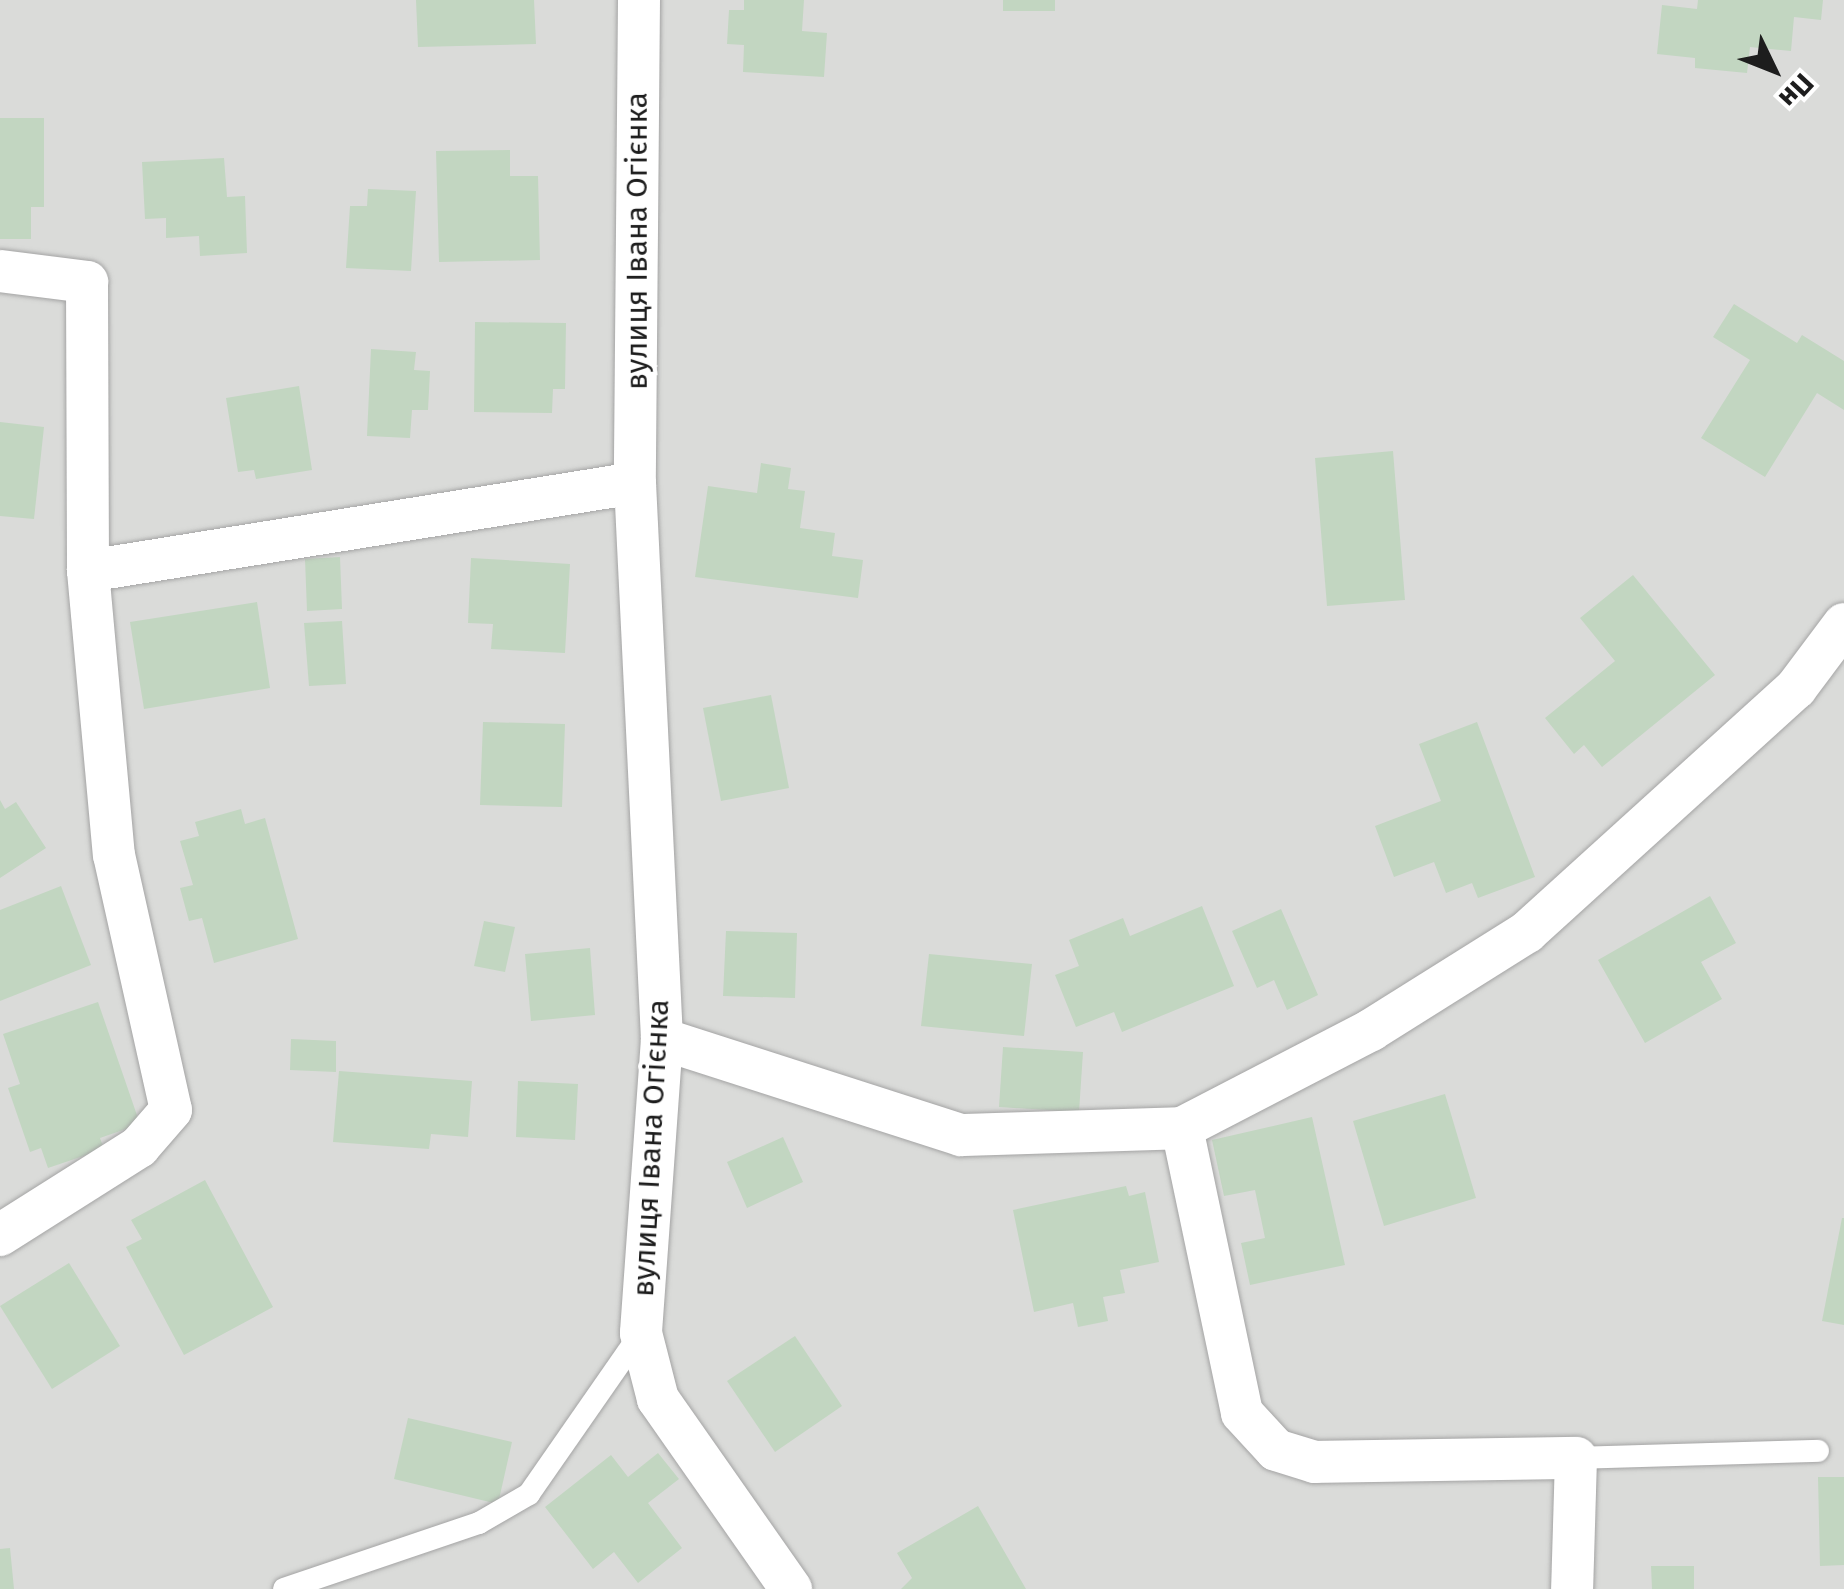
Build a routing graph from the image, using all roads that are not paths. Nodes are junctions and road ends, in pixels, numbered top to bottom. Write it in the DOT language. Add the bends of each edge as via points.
graph roads {
  1 [pos="639,0"];
  2 [pos="0,271"];
  3 [pos="635,482"];
  4 [pos="88,571"];
  5 [pos="1844,624"];
  6 [pos="662,1039"];
  7 [pos="1182,1128"];
  8 [pos="0,1235"];
  9 [pos="641,1333"];
  10 [pos="1818,1451"];
  11 [pos="1576,1458"];
  12 [pos="284,1589"];
  13 [pos="790,1589"];
  14 [pos="1572,1589"];
  1 -- 3 [label="street, вулиця Івана Огієнка"];
  2 -- 4 [label="street" via="87,282"];
  3 -- 4 [label="street"];
  3 -- 6 [label="street, вулиця Івана Огієнка"];
  4 -- 8 [label="street" via="114,855 171,1110 139,1146"];
  5 -- 7 [label="street" via="1796,688 1527,932 1371,1030"];
  6 -- 7 [label="street" via="961,1134"];
  6 -- 9 [label="street, вулиця Івана Огієнка"];
  7 -- 11 [label="street" via="1242,1413 1276,1450 1315,1462"];
  9 -- 12 [label="lane" via="529,1494 479,1523"];
  9 -- 13 [label="street, вулиця Івана Огієнка" via="658,1399"];
  10 -- 11 [label="lane"];
  11 -- 14 [label="street"];
}
